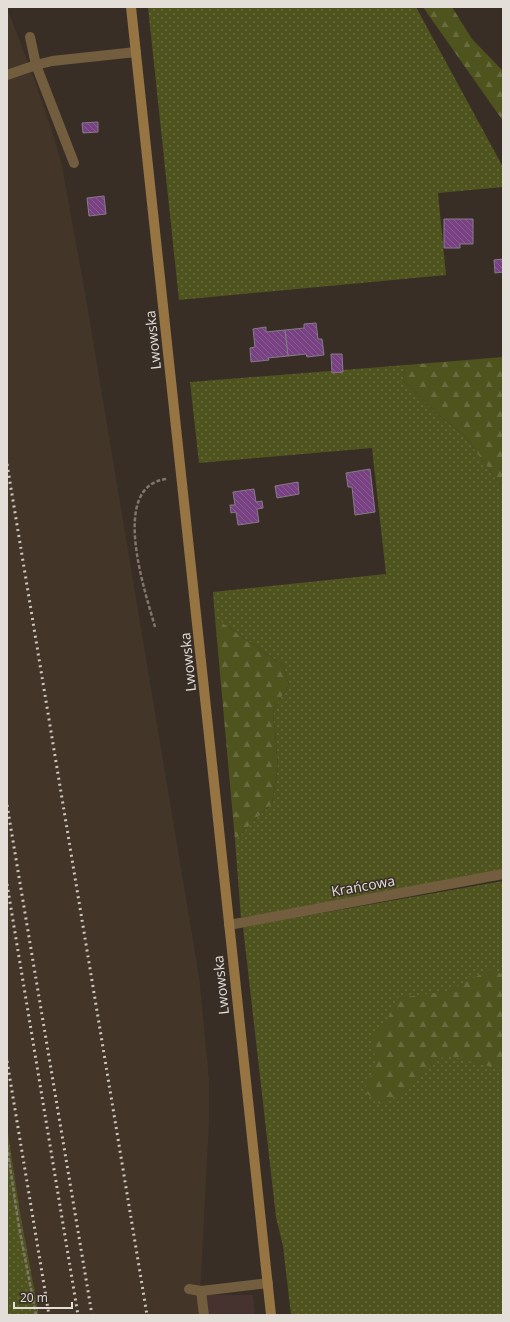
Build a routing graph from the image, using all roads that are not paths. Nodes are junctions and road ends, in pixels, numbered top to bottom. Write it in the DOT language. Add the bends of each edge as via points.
graph roads {
  1 [pos="131,7"];
  2 [pos="30,37"];
  3 [pos="136,52"];
  4 [pos="36,65"];
  5 [pos="7,75"];
  6 [pos="74,163"];
  7 [pos="503,874"];
  8 [pos="229,925"];
  9 [pos="268,1283"];
  10 [pos="190,1289"];
  11 [pos="201,1291"];
  12 [pos="204,1315"];
  13 [pos="271,1315"];
  1 -- 3 [label="main road, Lwowska"];
  2 -- 4 [label="street"];
  3 -- 4 [label="street" via="72,58"];
  3 -- 8 [label="main road, Lwowska"];
  4 -- 5 [label="street"];
  4 -- 6 [label="street"];
  7 -- 8 [label="street, Krańcowa"];
  8 -- 9 [label="main road, Lwowska"];
  9 -- 11 [label="street"];
  9 -- 13 [label="main road, Lwowska"];
  10 -- 11 [label="street"];
  11 -- 12 [label="street"];
}
